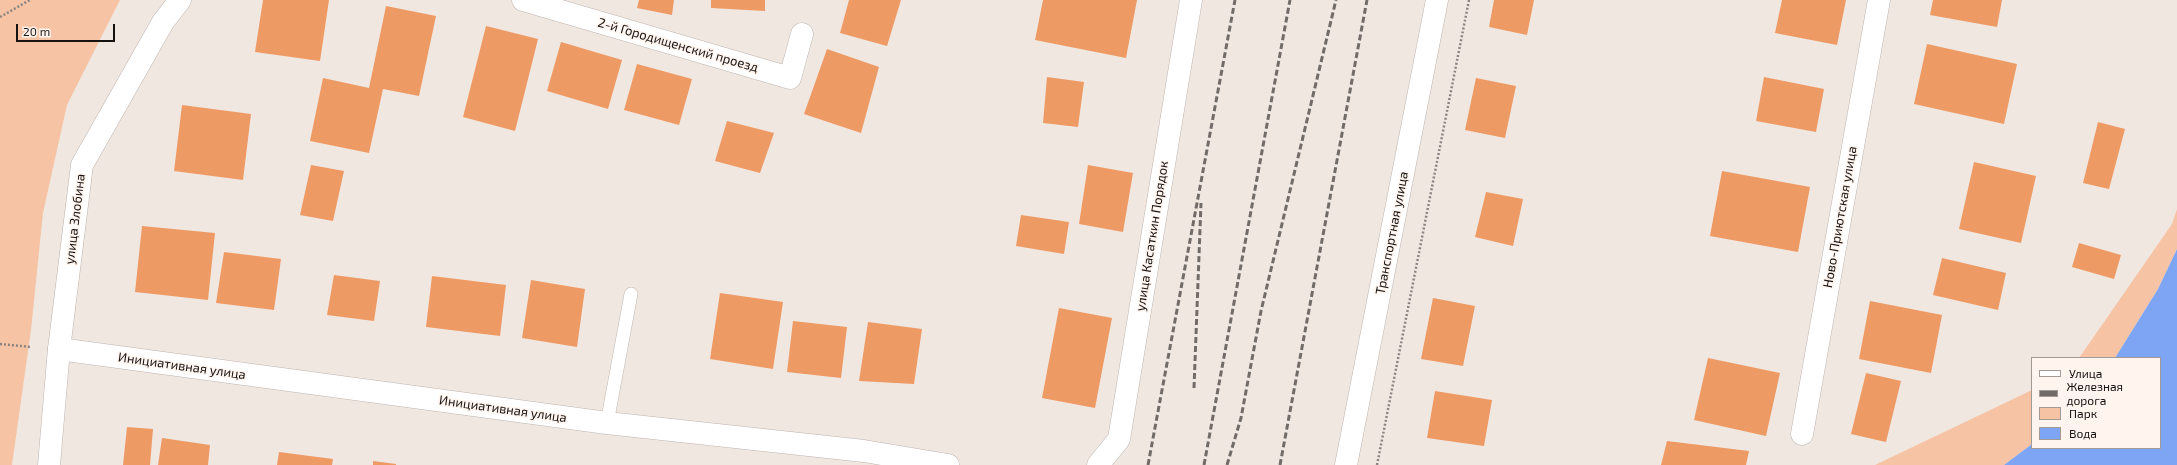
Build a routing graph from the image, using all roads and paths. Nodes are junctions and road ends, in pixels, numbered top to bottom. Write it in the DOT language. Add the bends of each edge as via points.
graph roads {
  1 [pos="30,0"];
  2 [pos="180,0"];
  3 [pos="523,0"];
  4 [pos="1191,0"];
  5 [pos="1438,0"];
  6 [pos="1469,0"];
  7 [pos="1879,0"];
  8 [pos="0,17"];
  9 [pos="802,34"];
  10 [pos="631,294"];
  11 [pos="0,344"];
  12 [pos="33,347"];
  13 [pos="59,349"];
  14 [pos="607,423"];
  15 [pos="1802,434"];
  16 [pos="49,465"];
  17 [pos="948,465"];
  18 [pos="1098,465"];
  19 [pos="1346,465"];
  20 [pos="1377,465"];
  1 -- 8 [label="path"];
  2 -- 13 [label="street, улица Злобина" via="163,22 82,165"];
  3 -- 9 [label="street, 2-й Городищенский проезд" via="790,78"];
  4 -- 18 [label="street, улица Касаткин Порядок" via="1119,439"];
  5 -- 19 [label="street, Транспортная улица"];
  6 -- 20 [label="path"];
  7 -- 15 [label="street, Ново-Приютская улица"];
  10 -- 14 [label="lane"];
  11 -- 12 [label="path"];
  13 -- 14 [label="street, Инициативная улица"];
  13 -- 16 [label="street, улица Злобина"];
  14 -- 17 [label="street, Инициативная улица" via="864,451"];
}
